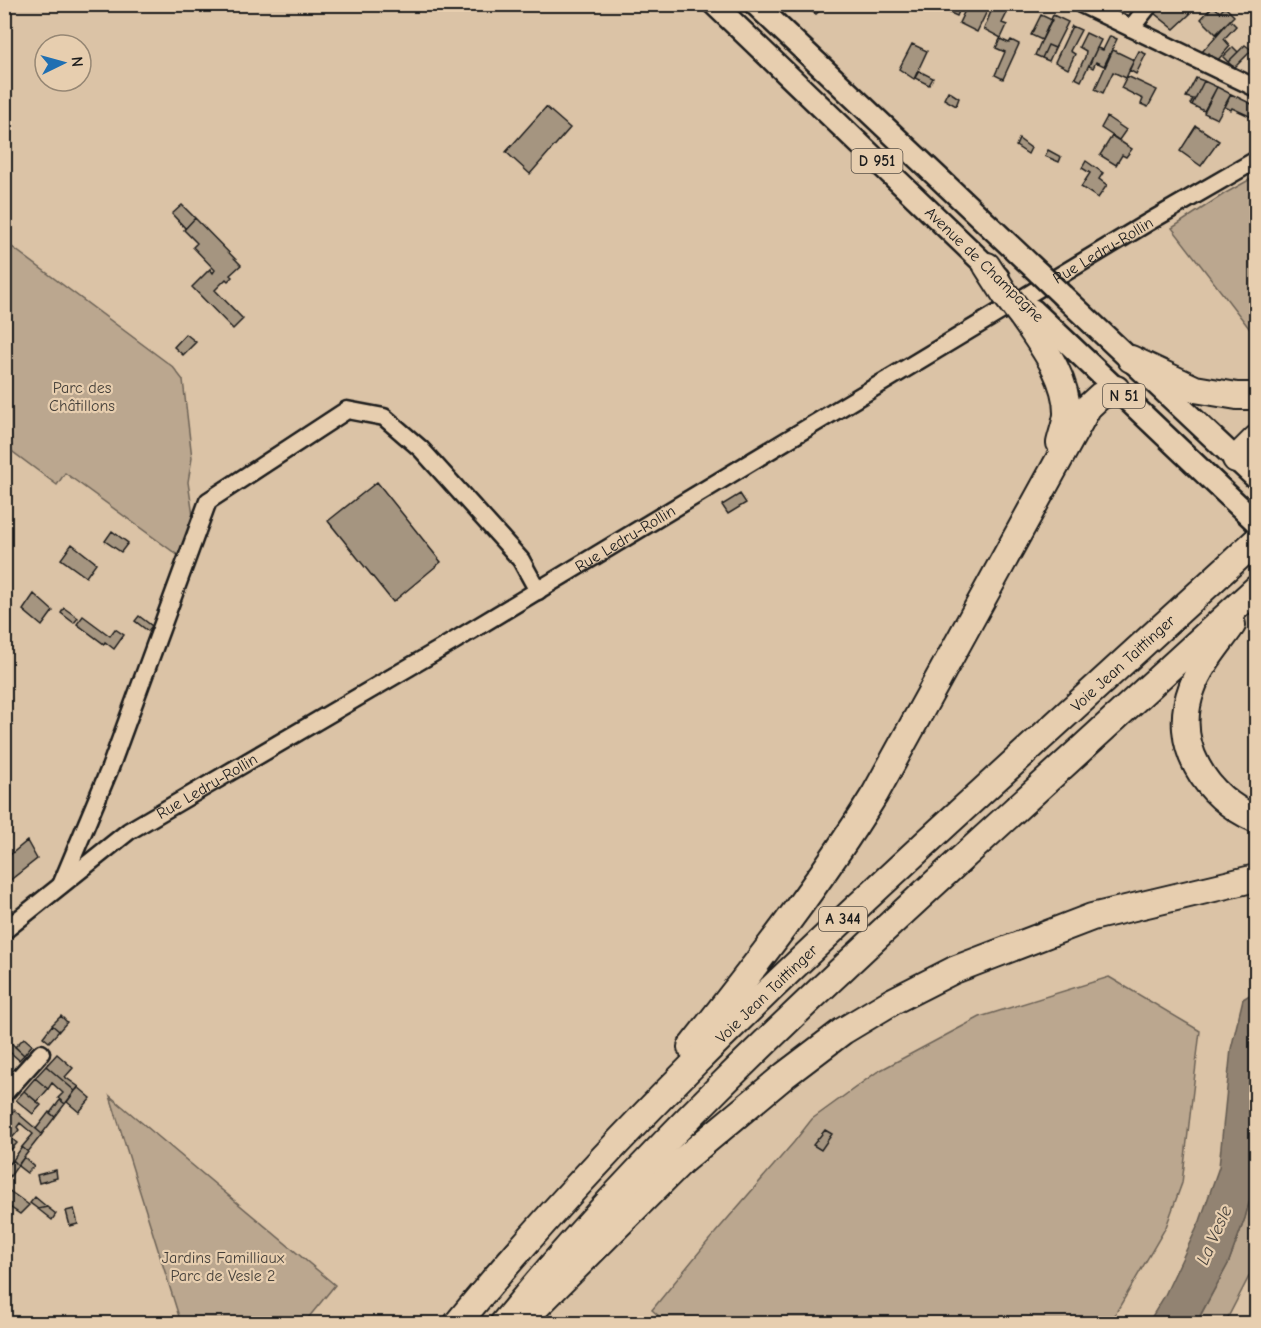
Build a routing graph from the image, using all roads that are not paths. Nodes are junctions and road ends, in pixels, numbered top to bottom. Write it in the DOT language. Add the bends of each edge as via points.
graph roads {
  1 [pos="714,4"];
  2 [pos="755,4"];
  3 [pos="771,4"];
  4 [pos="1081,4"];
  5 [pos="1150,4"];
  6 [pos="1131,28"];
  7 [pos="1257,88"];
  8 [pos="895,137"];
  9 [pos="1257,160"];
  10 [pos="987,266"];
  11 [pos="1039,273"];
  12 [pos="1027,313"];
  13 [pos="1131,359"];
  14 [pos="1152,380"];
  15 [pos="1116,388"];
  16 [pos="1257,396"];
  17 [pos="1257,439"];
  18 [pos="1236,459"];
  19 [pos="1053,469"];
  20 [pos="1257,478"];
  21 [pos="1214,482"];
  22 [pos="1257,522"];
  23 [pos="1257,540"];
  24 [pos="1256,590"];
  25 [pos="538,591"];
  26 [pos="1257,819"];
  27 [pos="1257,878"];
  28 [pos="61,885"];
  29 [pos="4,931"];
  30 [pos="40,1053"];
  31 [pos="4,1094"];
  32 [pos="614,1145"];
  33 [pos="457,1323"];
  34 [pos="503,1323"];
  35 [pos="520,1323"];
  1 -- 10 [label="main road, Avenue de Champagne / D 951"];
  2 -- 8 [label="main road, Avenue de Champagne / D 951"];
  3 -- 8 [label="main road" via="865,96"];
  4 -- 6 [label="street"];
  5 -- 6 [label="street"];
  6 -- 7 [label="street"];
  8 -- 11 [label="main road, Avenue de Champagne / D 951"];
  9 -- 25 [label="street, Rue Ledru-Rollin"];
  10 -- 12 [label="highway, bridge"];
  11 -- 13 [label="main road, Avenue de Champagne / N 51, bridge"];
  12 -- 15 [label="main road, Avenue de Champagne / N 51"];
  12 -- 19 [label="highway" via="1054,362 1063,390 1067,415"];
  13 -- 14 [label="main road, Avenue de Champagne / N 51"];
  13 -- 16 [label="highway" via="1195,389"];
  14 -- 15 [label="main road"];
  14 -- 18 [label="main road, Avenue de Champagne / N 51"];
  15 -- 19 [label="highway" via="1088,407"];
  15 -- 21 [label="main road, Avenue de Champagne / N 51"];
  17 -- 18 [label="highway"];
  18 -- 20 [label="main road, Avenue de Champagne / N 51"];
  18 -- 21 [label="main road"];
  19 -- 32 [label="highway" via="840,850 769,948"];
  21 -- 22 [label="main road, Avenue de Champagne / N 51"];
  23 -- 32 [label="highway, Voie Jean Taittinger / A 344" via="834,927"];
  24 -- 26 [label="highway" via="1192,687 1186,727 1195,762 1215,793"];
  24 -- 34 [label="highway, Voie Jean Taittinger / A 344" via="753,1052 648,1160"];
  25 -- 28 [label="street, Rue Ledru-Rollin" via="129,831"];
  25 -- 28 [label="street" via="521,560 421,449 384,417 347,410 208,501 110,768"];
  27 -- 35 [label="highway" via="1092,917 954,970 843,1031 682,1161"];
  28 -- 29 [label="street, Rue Ledru-Rollin"];
  30 -- 31 [label="street"];
  32 -- 33 [label="highway, Voie Jean Taittinger / A 344"];
}
